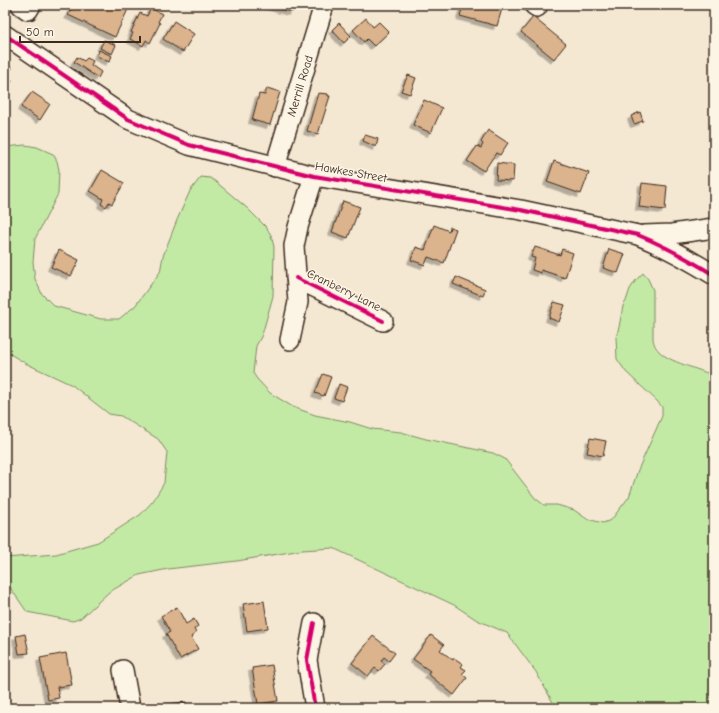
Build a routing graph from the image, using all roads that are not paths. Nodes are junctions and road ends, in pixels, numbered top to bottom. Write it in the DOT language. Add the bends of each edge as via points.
graph roads {
  1 [pos="21,5"];
  2 [pos="31,5"];
  3 [pos="324,5"];
  4 [pos="5,35"];
  5 [pos="274,167"];
  6 [pos="314,176"];
  7 [pos="714,228"];
  8 [pos="638,235"];
  9 [pos="714,275"];
  10 [pos="296,278"];
  11 [pos="382,321"];
  12 [pos="290,340"];
  13 [pos="314,623"];
  14 [pos="123,670"];
  15 [pos="130,708"];
  16 [pos="315,708"];
  1 -- 2 [label="street" via="28,10"];
  3 -- 5 [label="street, Merrill Road"];
  4 -- 5 [label="street, Hawkes Street" via="128,119 189,145"];
  5 -- 6 [label="street, Hawkes Street"];
  6 -- 8 [label="street, Hawkes Street" via="521,210"];
  6 -- 10 [label="street" via="294,246"];
  7 -- 8 [label="street" via="672,234"];
  8 -- 9 [label="street, Hawkes Street" via="675,252"];
  10 -- 11 [label="street, Cranberry Lane"];
  10 -- 12 [label="street" via="298,302"];
  13 -- 16 [label="street" via="307,660"];
  14 -- 15 [label="street"];
}
